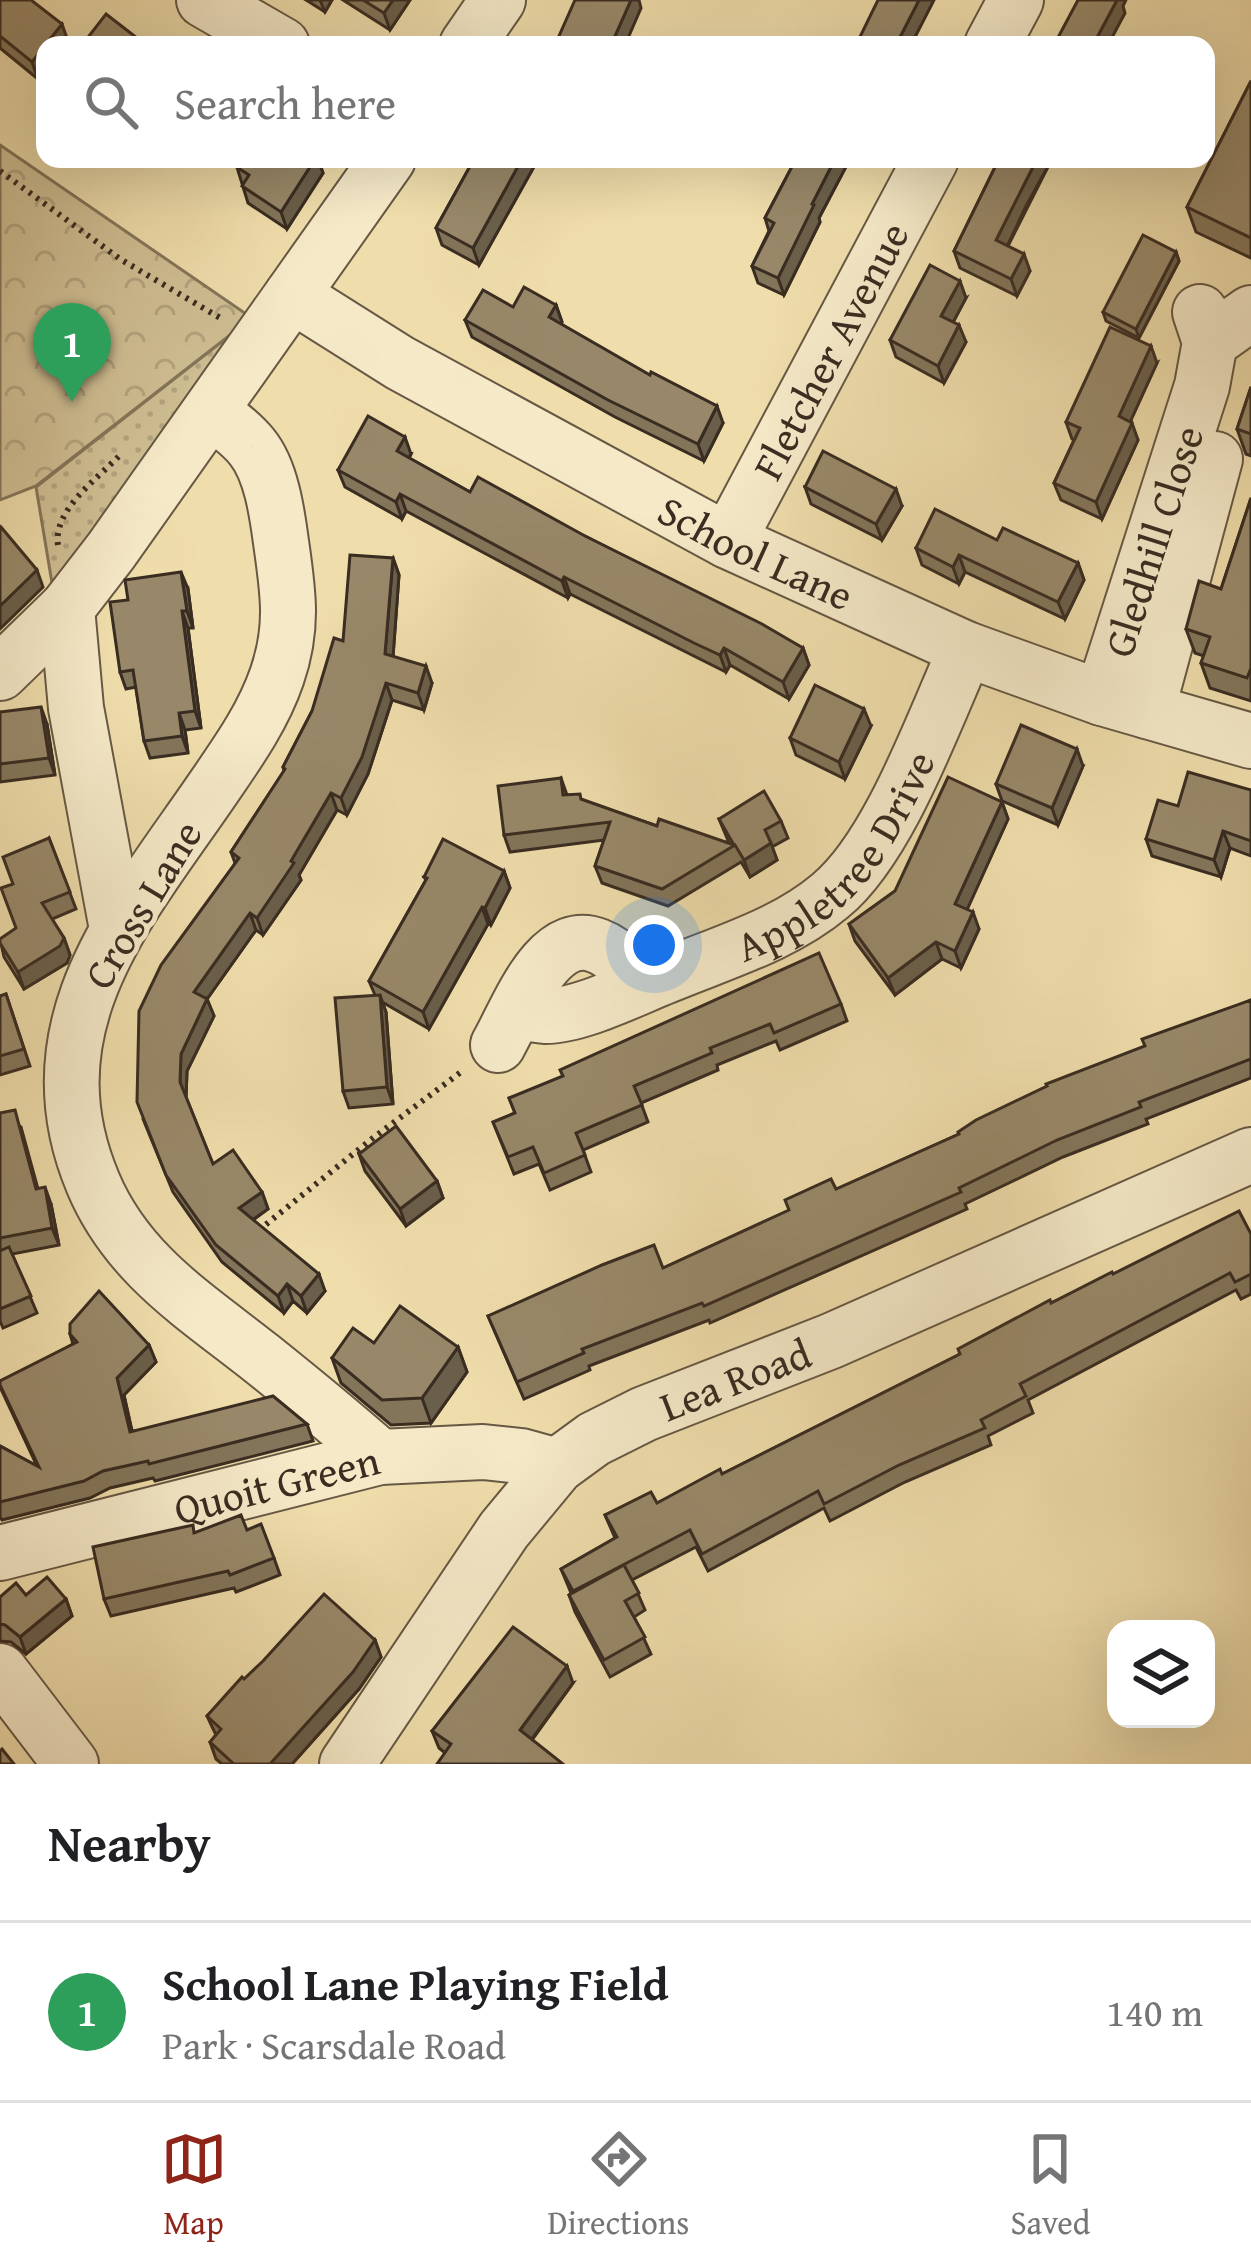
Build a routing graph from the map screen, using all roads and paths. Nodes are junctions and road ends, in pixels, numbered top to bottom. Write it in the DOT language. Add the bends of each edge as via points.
graph roads {
  1 [pos="204,0"];
  2 [pos="498,0"];
  3 [pos="1016,0"];
  4 [pos="266,36"];
  5 [pos="473,36"];
  6 [pos="997,36"];
  7 [pos="382,168"];
  8 [pos="926,168"];
  9 [pos="0,171"];
  10 [pos="292,296"];
  11 [pos="226,322"];
  12 [pos="1225,333"];
  13 [pos="211,411"];
  14 [pos="728,541"];
  15 [pos="67,608"];
  16 [pos="966,650"];
  17 [pos="0,673"];
  18 [pos="1125,705"];
  19 [pos="1251,741"];
  20 [pos="117,929"];
  21 [pos="508,1029"];
  22 [pos="1251,1155"];
  23 [pos="249,1238"];
  24 [pos="380,1456"];
  25 [pos="557,1466"];
  26 [pos="0,1553"];
  27 [pos="0,1671"];
  28 [pos="71,1764"];
  29 [pos="347,1764"];
  1 -- 4 [label="street"];
  2 -- 5 [label="street"];
  3 -- 6 [label="street"];
  7 -- 10 [label="street"];
  8 -- 14 [label="street, Fletcher Avenue"];
  9 -- 11 [label="path" via="120,259"];
  10 -- 13 [label="street"];
  10 -- 14 [label="street, School Lane"];
  12 -- 18 [label="street, Gledhill Close" via="1202,386"];
  13 -- 15 [label="street"];
  13 -- 20 [label="street, Cross Lane" via="255,449 267,477 290,604 286,639 252,732"];
  14 -- 16 [label="street, School Lane"];
  15 -- 17 [label="street"];
  15 -- 20 [label="street" via="76,708"];
  16 -- 18 [label="street, School Lane"];
  16 -- 21 [label="street, Appletree Drive" via="898,800 863,861 831,896 750,942"];
  18 -- 19 [label="street, School Lane"];
  20 -- 24 [label="street, Cross Lane" via="75,1036 71,1083 92,1182 130,1247 160,1278"];
  21 -- 23 [label="path"];
  22 -- 25 [label="street, Lea Road" via="831,1342 644,1414"];
  24 -- 25 [label="street, Quoit Green" via="483,1451"];
  24 -- 26 [label="street, Quoit Green"];
  25 -- 29 [label="street, Lea Road" via="504,1530"];
  27 -- 28 [label="street"];
}
